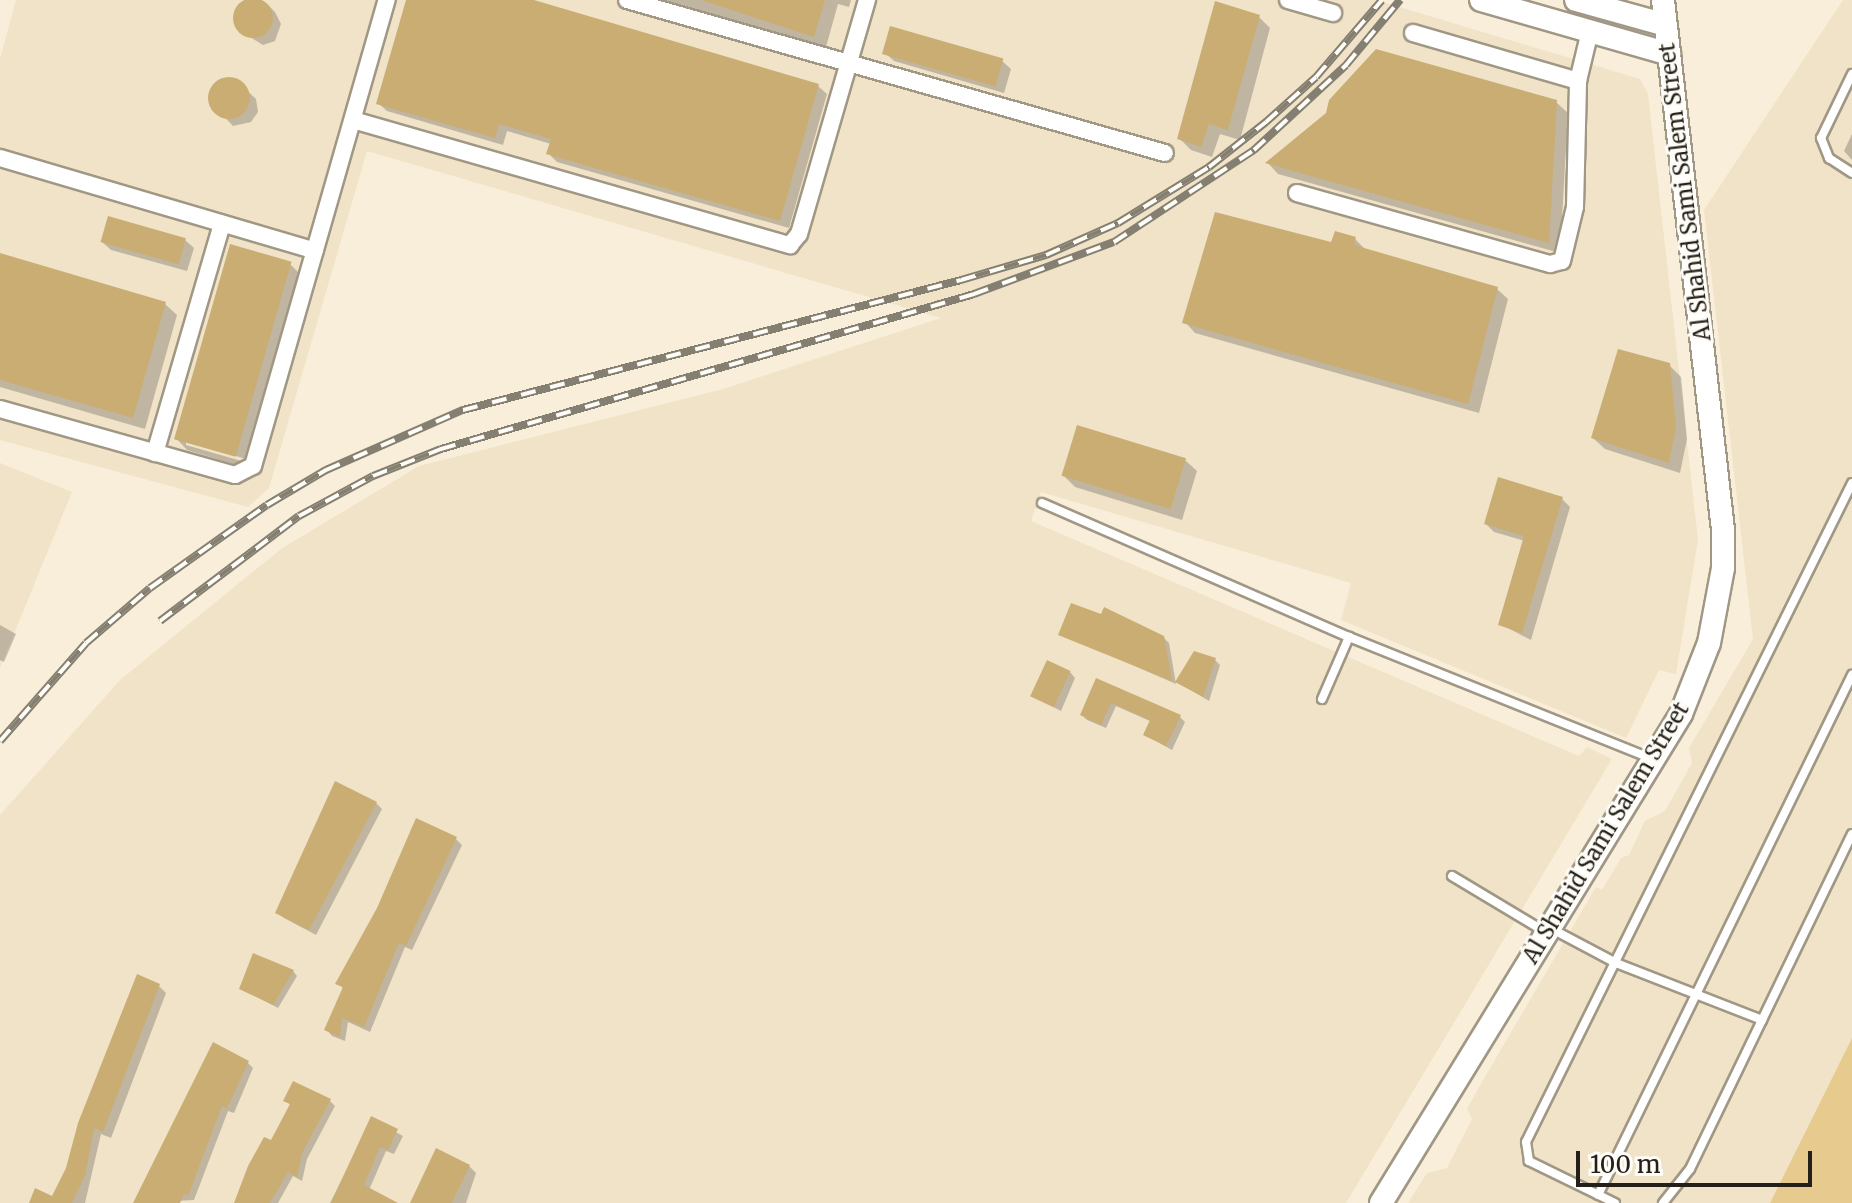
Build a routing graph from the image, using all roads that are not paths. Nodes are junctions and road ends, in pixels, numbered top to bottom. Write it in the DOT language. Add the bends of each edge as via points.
graph roads {
  1 [pos="387,0"];
  2 [pos="627,0"];
  3 [pos="867,0"];
  4 [pos="1288,0"];
  5 [pos="1481,0"];
  6 [pos="1576,0"];
  7 [pos="1663,0"];
  8 [pos="1333,13"];
  9 [pos="1666,25"];
  10 [pos="1590,31"];
  11 [pos="1413,33"];
  12 [pos="1669,54"];
  13 [pos="849,63"];
  14 [pos="1852,74"];
  15 [pos="1578,81"];
  16 [pos="353,120"];
  17 [pos="1165,153"];
  18 [pos="0,158"];
  19 [pos="1852,173"];
  20 [pos="1297,193"];
  21 [pos="222,224"];
  22 [pos="315,251"];
  23 [pos="0,409"];
  24 [pos="155,453"];
  25 [pos="1852,483"];
  26 [pos="1042,503"];
  27 [pos="1349,637"];
  28 [pos="1852,675"];
  29 [pos="1322,699"];
  30 [pos="1653,759"];
  31 [pos="1852,834"];
  32 [pos="1452,876"];
  33 [pos="1548,930"];
  34 [pos="1616,963"];
  35 [pos="1696,994"];
  36 [pos="1762,1020"];
  37 [pos="1598,1195"];
  38 [pos="1381,1203"];
  39 [pos="1615,1203"];
  40 [pos="1663,1203"];
  1 -- 16 [label="street"];
  2 -- 13 [label="street"];
  3 -- 13 [label="street"];
  4 -- 8 [label="street"];
  5 -- 10 [label="main road"];
  6 -- 9 [label="main road"];
  7 -- 9 [label="main road, Al Shahid Sami Salem Street"];
  9 -- 12 [label="main road, Al Shahid Sami Salem Street"];
  10 -- 12 [label="main road"];
  10 -- 15 [label="street"];
  11 -- 15 [label="street"];
  12 -- 30 [label="main road, Al Shahid Sami Salem Street" via="1723,568 1697,679"];
  13 -- 16 [label="street" via="799,234 790,245"];
  13 -- 17 [label="street"];
  14 -- 19 [label="lane" via="1821,138 1829,158"];
  15 -- 20 [label="street" via="1575,207 1565,256 1556,264"];
  16 -- 22 [label="street"];
  18 -- 21 [label="street"];
  21 -- 22 [label="street"];
  21 -- 24 [label="street"];
  22 -- 24 [label="street" via="253,466 235,475"];
  23 -- 24 [label="street"];
  25 -- 34 [label="lane"];
  26 -- 27 [label="lane"];
  27 -- 29 [label="lane"];
  27 -- 30 [label="lane"];
  28 -- 35 [label="lane"];
  30 -- 33 [label="main road, Al Shahid Sami Salem Street"];
  31 -- 36 [label="lane"];
  32 -- 33 [label="lane"];
  33 -- 34 [label="lane"];
  33 -- 38 [label="main road, Al Shahid Sami Salem Street"];
  34 -- 35 [label="lane"];
  34 -- 37 [label="lane" via="1525,1149 1529,1161"];
  35 -- 36 [label="lane"];
  35 -- 37 [label="lane"];
  36 -- 40 [label="lane" via="1690,1169"];
  37 -- 39 [label="lane"];
}
